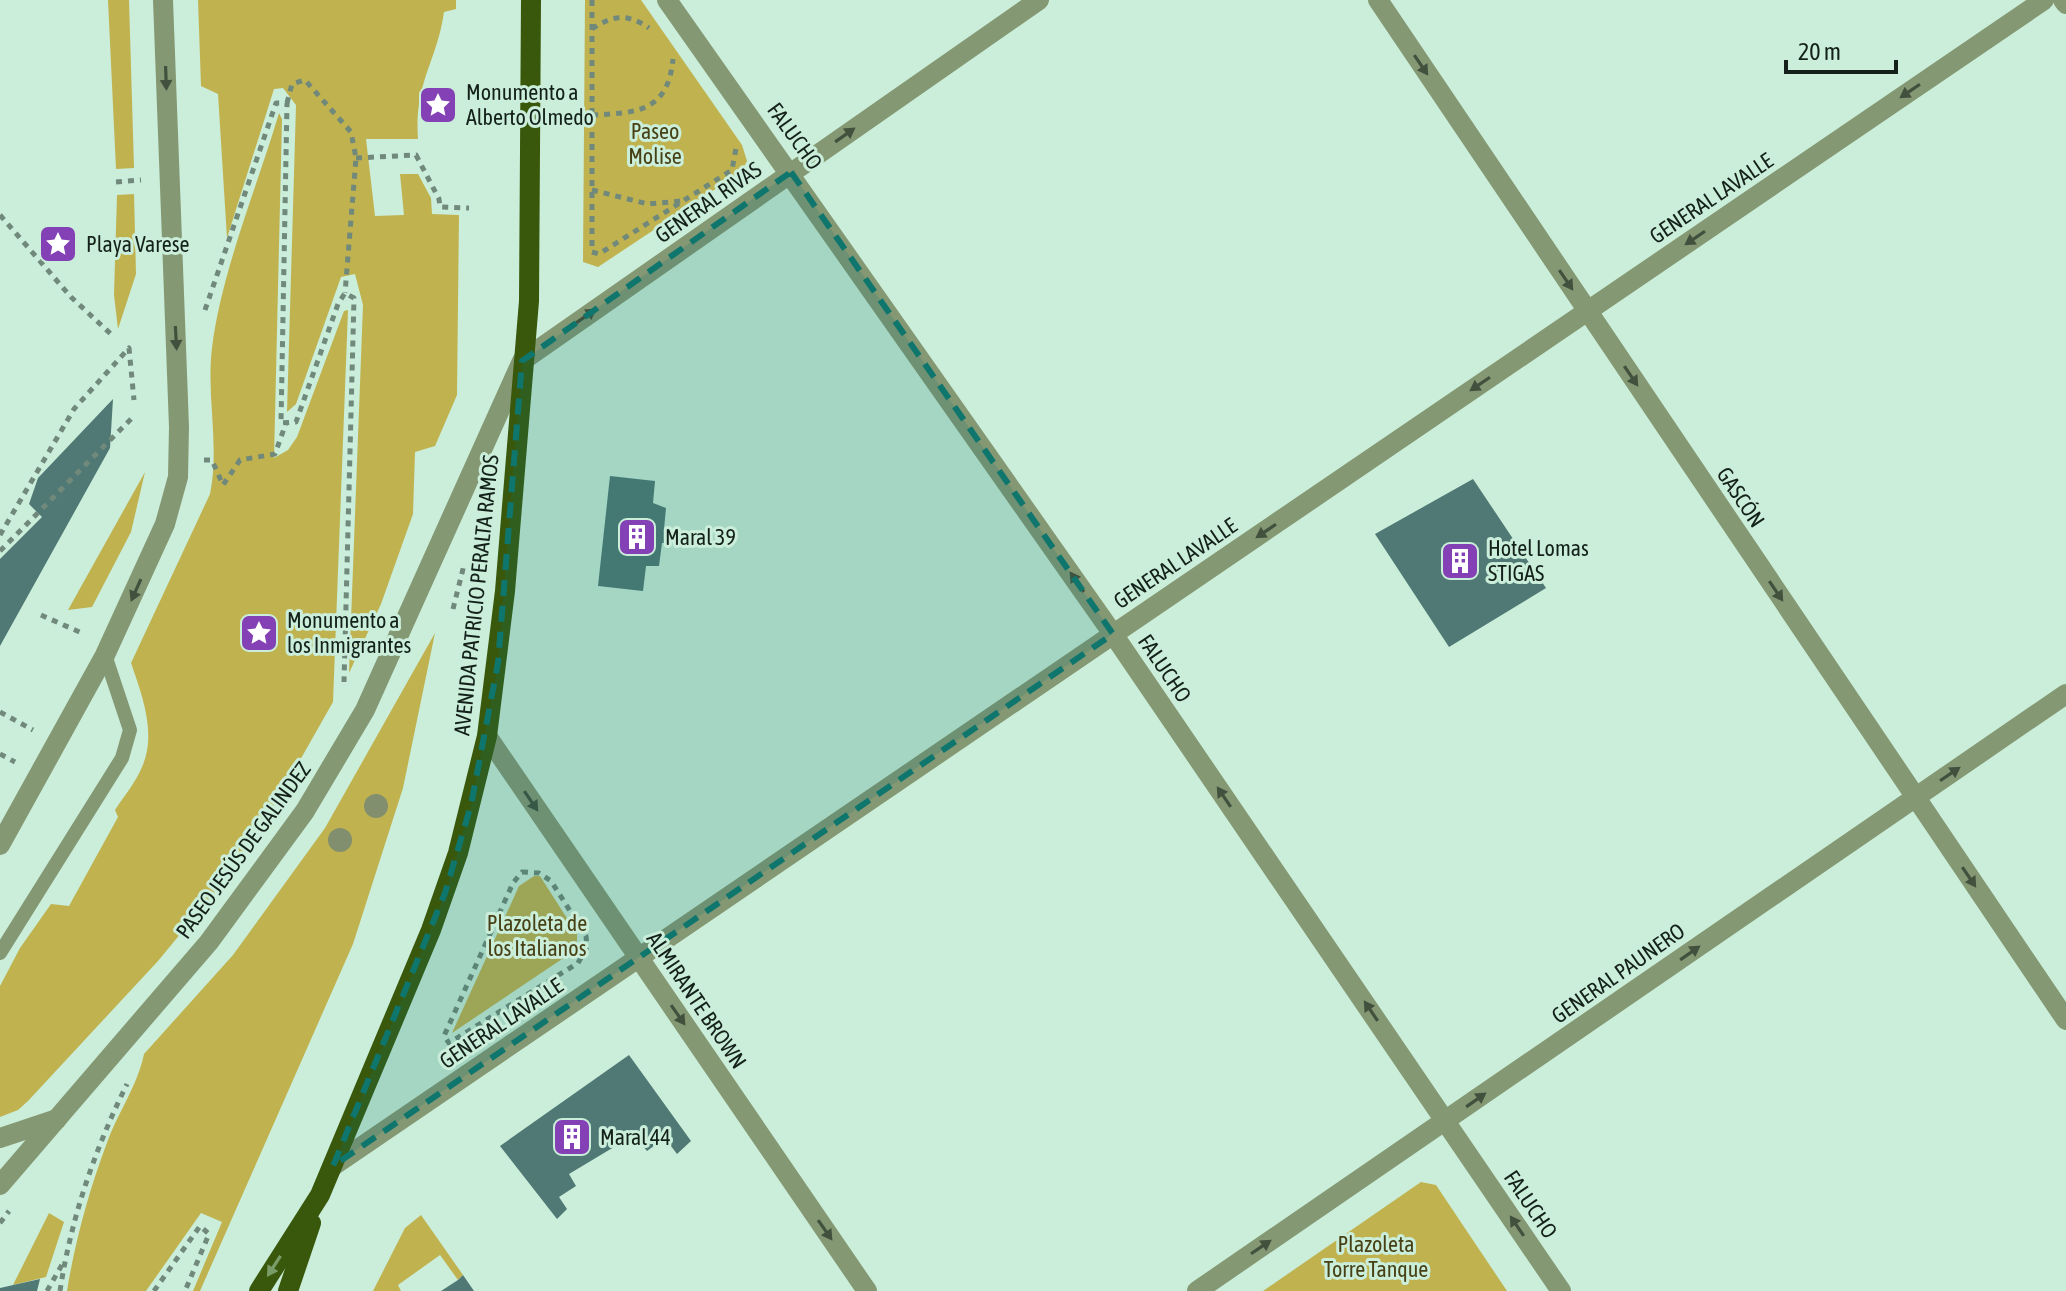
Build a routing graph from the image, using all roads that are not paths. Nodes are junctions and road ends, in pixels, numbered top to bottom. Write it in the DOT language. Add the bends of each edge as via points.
graph roads {
  1 [pos="163,0"];
  2 [pos="531,0"];
  3 [pos="667,0"];
  4 [pos="1039,0"];
  5 [pos="1378,0"];
  6 [pos="2044,0"];
  7 [pos="791,172"];
  8 [pos="1587,311"];
  9 [pos="522,361"];
  10 [pos="1113,634"];
  11 [pos="105,655"];
  12 [pos="2066,694"];
  13 [pos="487,736"];
  14 [pos="1915,798"];
  15 [pos="0,845"];
  16 [pos="0,953"];
  17 [pos="638,958"];
  18 [pos="2066,1020"];
  19 [pos="57,1119"];
  20 [pos="1445,1121"];
  21 [pos="0,1138"];
  22 [pos="333,1166"];
  23 [pos="0,1185"];
  24 [pos="320,1195"];
  25 [pos="259,1291"];
  26 [pos="288,1291"];
  27 [pos="867,1291"];
  28 [pos="1197,1291"];
  29 [pos="1561,1291"];
  1 -- 11 [label="street, one-way" via="180,456 165,524"];
  2 -- 9 [label="main road, AVENIDA PATRICIO PERALTA RAMOS" via="529,301"];
  3 -- 7 [label="street, FALUCHO"];
  7 -- 4 [label="street, GENERAL RIVAS, one-way"];
  5 -- 8 [label="street, GASCÓN, one-way"];
  6 -- 8 [label="street, GENERAL LAVALLE, one-way"];
  9 -- 7 [label="street, GENERAL RIVAS, one-way"];
  10 -- 7 [label="street, FALUCHO, one-way"];
  8 -- 10 [label="street, GENERAL LAVALLE, one-way"];
  8 -- 14 [label="street, GASCÓN, one-way"];
  9 -- 13 [label="main road, AVENIDA PATRICIO PERALTA RAMOS" via="505,591"];
  9 -- 19 [label="street, PASEO JESÚS DE GALINDEZ" via="365,710 305,811 209,942"];
  10 -- 17 [label="street, GENERAL LAVALLE"];
  20 -- 10 [label="street, FALUCHO, one-way"];
  11 -- 15 [label="street"];
  11 -- 16 [label="lane" via="130,730 122,758"];
  14 -- 12 [label="street, GENERAL PAUNERO, one-way"];
  13 -- 17 [label="street, ALMIRANTE BROWN, one-way"];
  13 -- 22 [label="main road, AVENIDA PATRICIO PERALTA RAMOS" via="445,893"];
  14 -- 18 [label="street, GASCÓN, one-way"];
  20 -- 14 [label="street, GENERAL PAUNERO, one-way"];
  17 -- 22 [label="street, GENERAL LAVALLE"];
  17 -- 27 [label="street, ALMIRANTE BROWN, one-way"];
  19 -- 21 [label="street"];
  19 -- 23 [label="street, PASEO JESÚS DE GALINDEZ"];
  28 -- 20 [label="street, GENERAL PAUNERO, one-way"];
  29 -- 20 [label="street, FALUCHO, one-way"];
  22 -- 24 [label="main road, AVENIDA PATRICIO PERALTA RAMOS"];
  24 -- 25 [label="main road, AVENIDA PATRICIO PERALTA RAMOS, one-way"];
  24 -- 26 [label="main road"];
}
